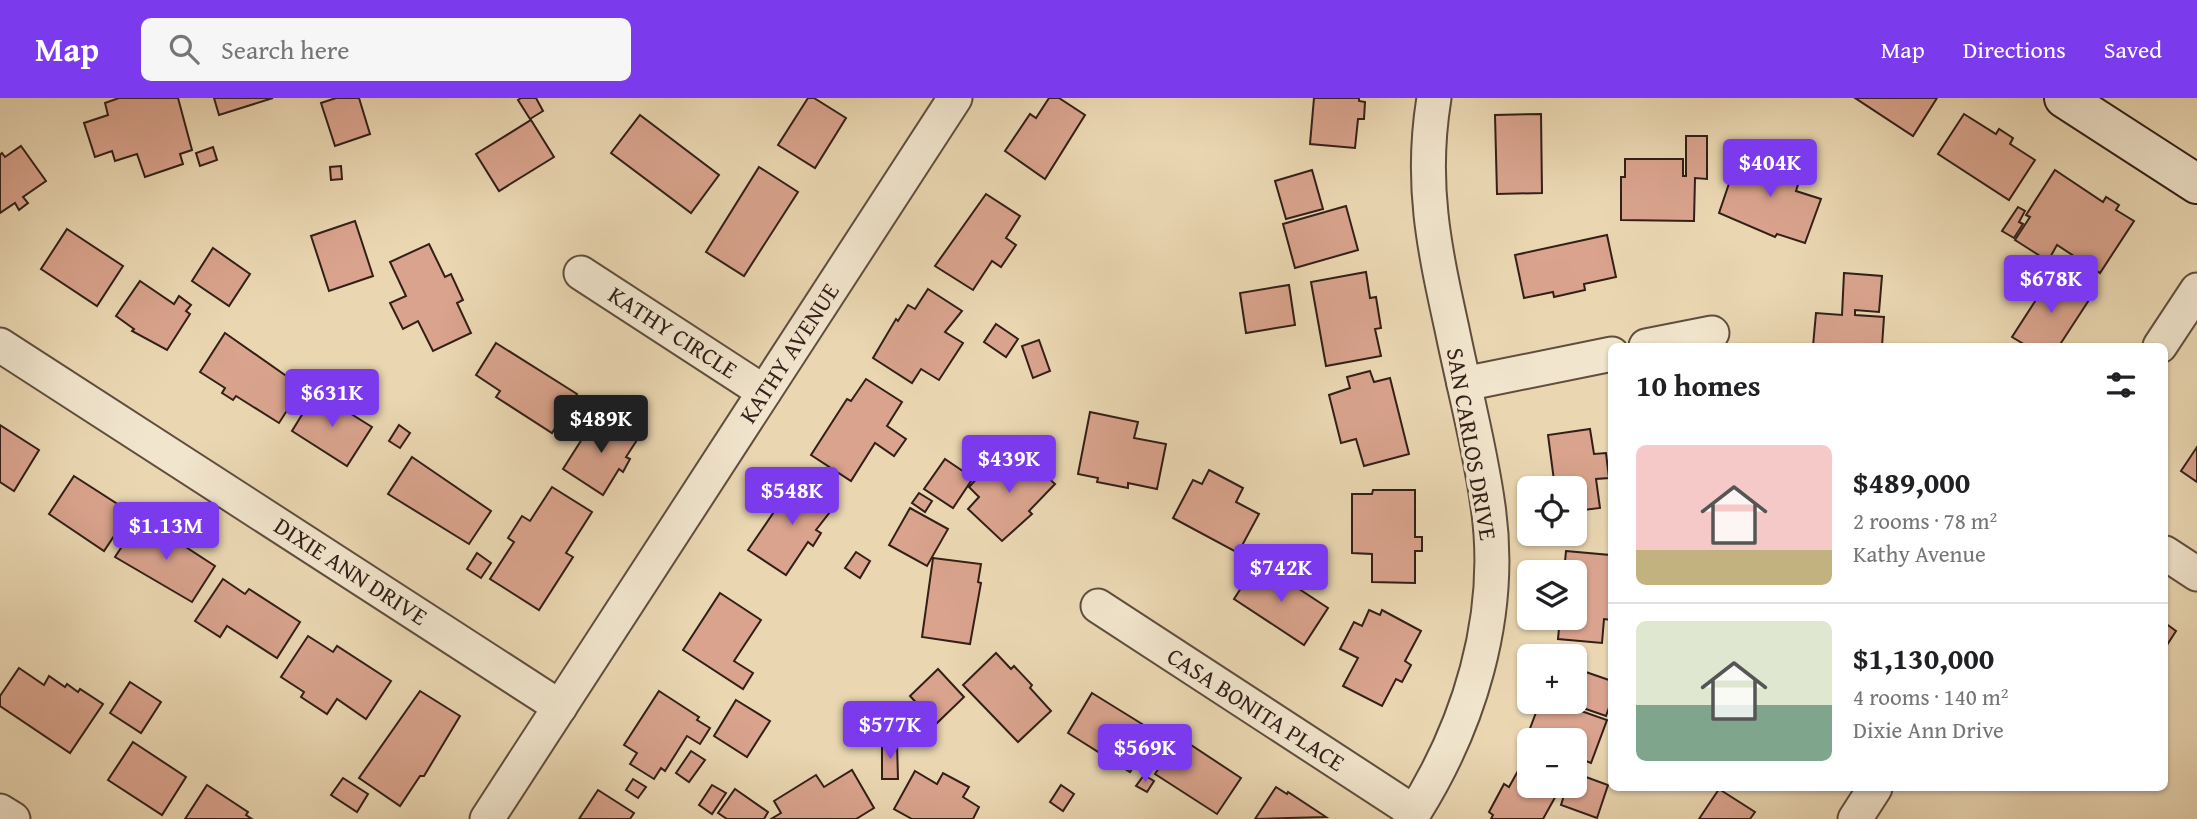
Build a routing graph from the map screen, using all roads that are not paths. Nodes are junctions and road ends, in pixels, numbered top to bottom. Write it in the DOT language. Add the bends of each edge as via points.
graph roads {
  1 [pos="955,98"];
  2 [pos="1434,98"];
  3 [pos="2064,98"];
  4 [pos="2197,184"];
  5 [pos="582,273"];
  6 [pos="2197,290"];
  7 [pos="1712,333"];
  8 [pos="1661,343"];
  9 [pos="2162,343"];
  10 [pos="0,345"];
  11 [pos="1608,355"];
  12 [pos="1464,384"];
  13 [pos="764,392"];
  14 [pos="2168,555"];
  15 [pos="2197,574"];
  16 [pos="1098,606"];
  17 [pos="560,707"];
  18 [pos="1873,791"];
  19 [pos="0,811"];
  20 [pos="1412,816"];
  21 [pos="13,819"];
  22 [pos="487,819"];
  23 [pos="1855,819"];
  1 -- 13 [label="street, KATHY AVENUE"];
  2 -- 12 [label="street, SAN CARLOS DRIVE" via="1427,159 1431,232"];
  3 -- 4 [label="street"];
  5 -- 13 [label="street, KATHY CIRCLE"];
  6 -- 9 [label="street"];
  7 -- 8 [label="street"];
  10 -- 17 [label="street, DIXIE ANN DRIVE"];
  11 -- 12 [label="street"];
  12 -- 20 [label="street, SAN CARLOS DRIVE" via="1488,506 1491,576 1487,618 1468,702 1454,740"];
  13 -- 17 [label="street, KATHY AVENUE"];
  14 -- 15 [label="street"];
  16 -- 20 [label="street, CASA BONITA PLACE"];
  17 -- 22 [label="street, KATHY AVENUE"];
  18 -- 23 [label="street"];
  19 -- 21 [label="street"];
}
